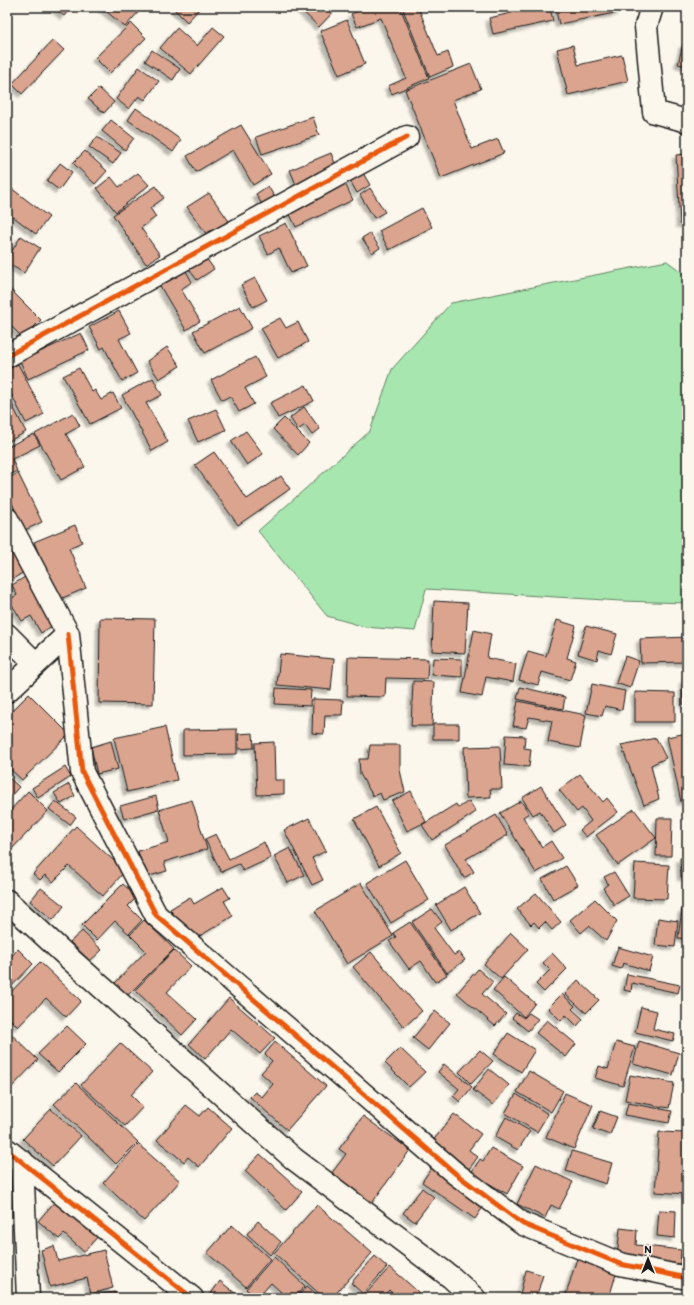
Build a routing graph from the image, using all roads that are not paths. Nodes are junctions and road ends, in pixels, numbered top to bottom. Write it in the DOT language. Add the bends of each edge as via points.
graph roads {
  1 [pos="652,7"];
  2 [pos="687,121"];
  3 [pos="407,137"];
  4 [pos="7,356"];
  5 [pos="7,519"];
  6 [pos="68,634"];
  7 [pos="7,635"];
  8 [pos="36,664"];
  9 [pos="7,691"];
  10 [pos="7,901"];
  11 [pos="15,1156"];
  12 [pos="687,1278"];
  13 [pos="28,1298"];
  14 [pos="192,1298"];
  15 [pos="474,1298"];
  1 -- 2 [label="street" via="646,26 654,112"];
  3 -- 4 [label="street"];
  5 -- 6 [label="street"];
  6 -- 8 [label="street"];
  6 -- 12 [label="street" via="82,772 156,915 456,1174 523,1224 620,1264"];
  7 -- 8 [label="street"];
  8 -- 9 [label="street"];
  10 -- 15 [label="street" via="294,1158 452,1278"];
  11 -- 13 [label="street"];
  11 -- 14 [label="street"];
}
